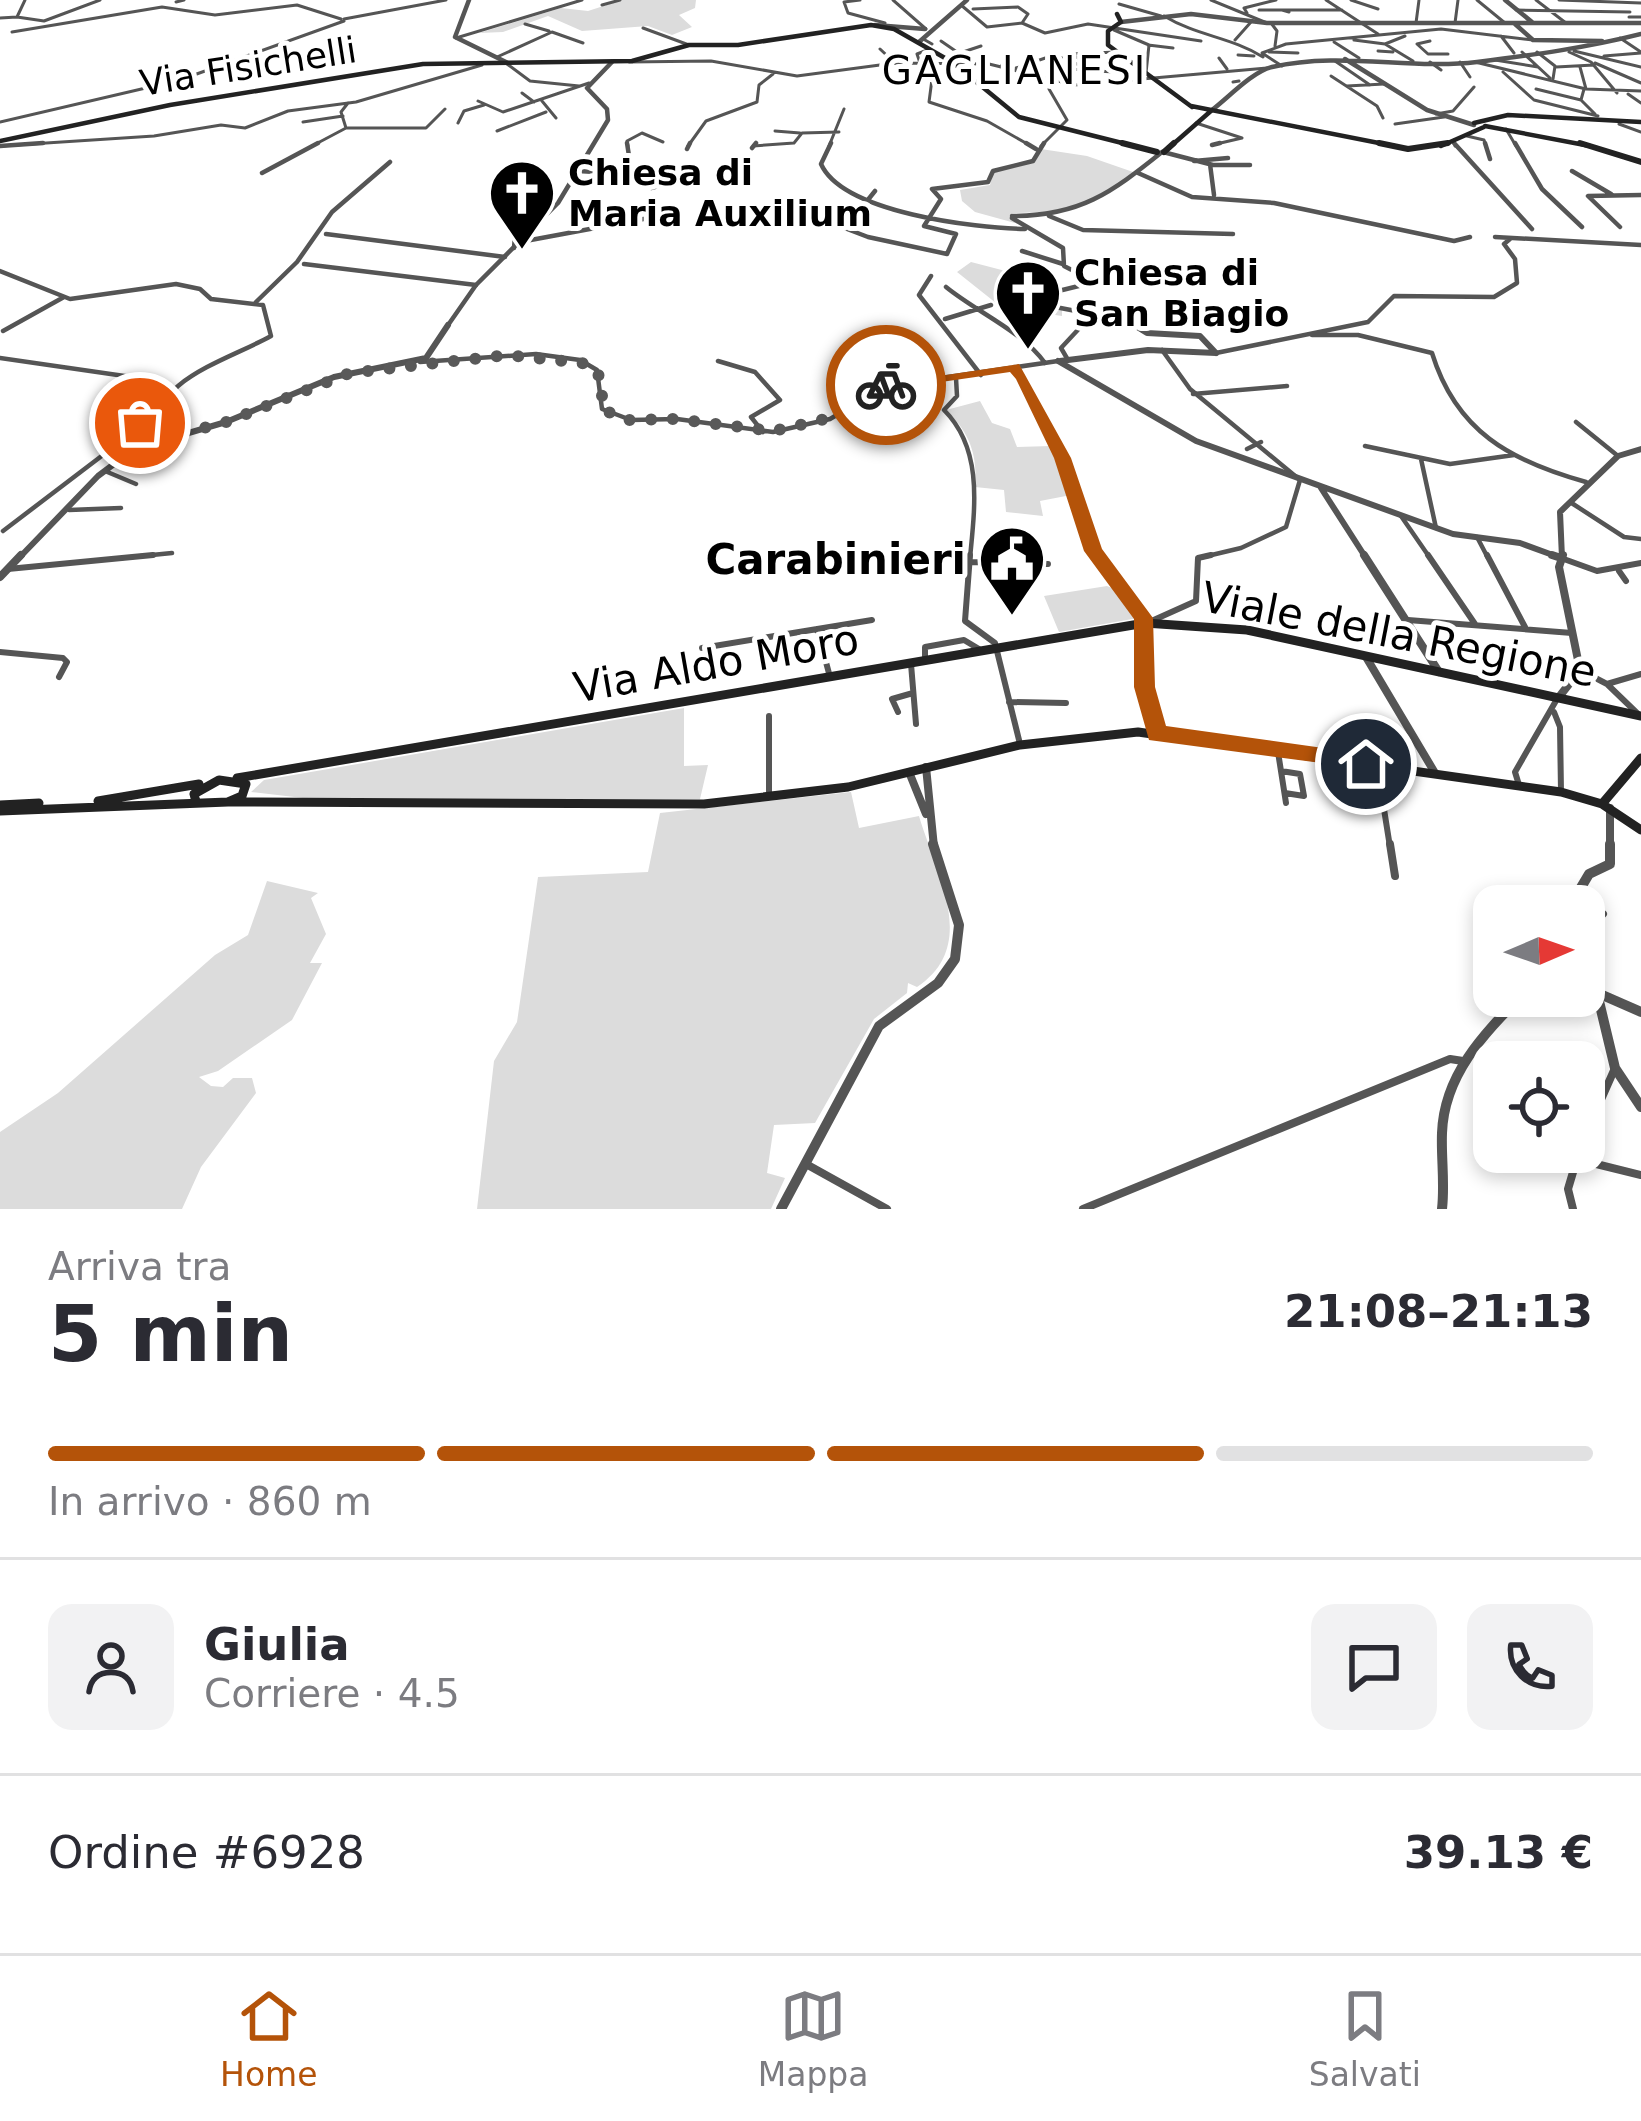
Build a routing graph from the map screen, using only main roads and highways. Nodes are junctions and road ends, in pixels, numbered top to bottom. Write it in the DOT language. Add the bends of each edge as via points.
graph roads {
  1 [pos="1119,2"];
  2 [pos="1182,102"];
  3 [pos="1210,112"];
  4 [pos="1641,122"];
  5 [pos="1479,124"];
  6 [pos="0,143"];
  7 [pos="1641,162"];
  8 [pos="1145,623"];
  9 [pos="1640,717"];
  10 [pos="1641,733"];
  11 [pos="1641,758"];
  12 [pos="298,768"];
  13 [pos="237,778"];
  14 [pos="205,784"];
  15 [pos="246,790"];
  16 [pos="196,802"];
  17 [pos="228,802"];
  18 [pos="285,802"];
  19 [pos="1606,806"];
  20 [pos="0,808"];
  21 [pos="1641,830"];
  1 -- 2 [label="main road" via="1113,50"];
  2 -- 3 [label="main road"];
  2 -- 3 [label="main road"];
  3 -- 5 [label="main road" via="1408,149 1432,149"];
  3 -- 6 [label="main road, Via Fisichelli" via="1161,151 1059,128 1018,117 922,35 871,25 689,45 608,67 495,59 423,64 190,101"];
  4 -- 5 [label="main road"];
  5 -- 7 [label="main road"];
  8 -- 9 [label="main road, Viale della Regione" via="1232,628"];
  8 -- 12 [label="main road, Via Aldo Moro"];
  9 -- 10 [label="main road"];
  11 -- 19 [label="main road"];
  12 -- 13 [label="main road"];
  12 -- 15 [label="main road"];
  13 -- 14 [label="main road"];
  13 -- 15 [label="main road"];
  14 -- 16 [label="main road"];
  14 -- 20 [label="main road"];
  15 -- 17 [label="main road"];
  15 -- 18 [label="main road"];
  16 -- 17 [label="main road"];
  16 -- 20 [label="main road"];
  17 -- 18 [label="main road"];
  18 -- 19 [label="main road" via="666,807 908,772 1020,745 1157,734 1520,785"];
  19 -- 21 [label="main road"];
}
